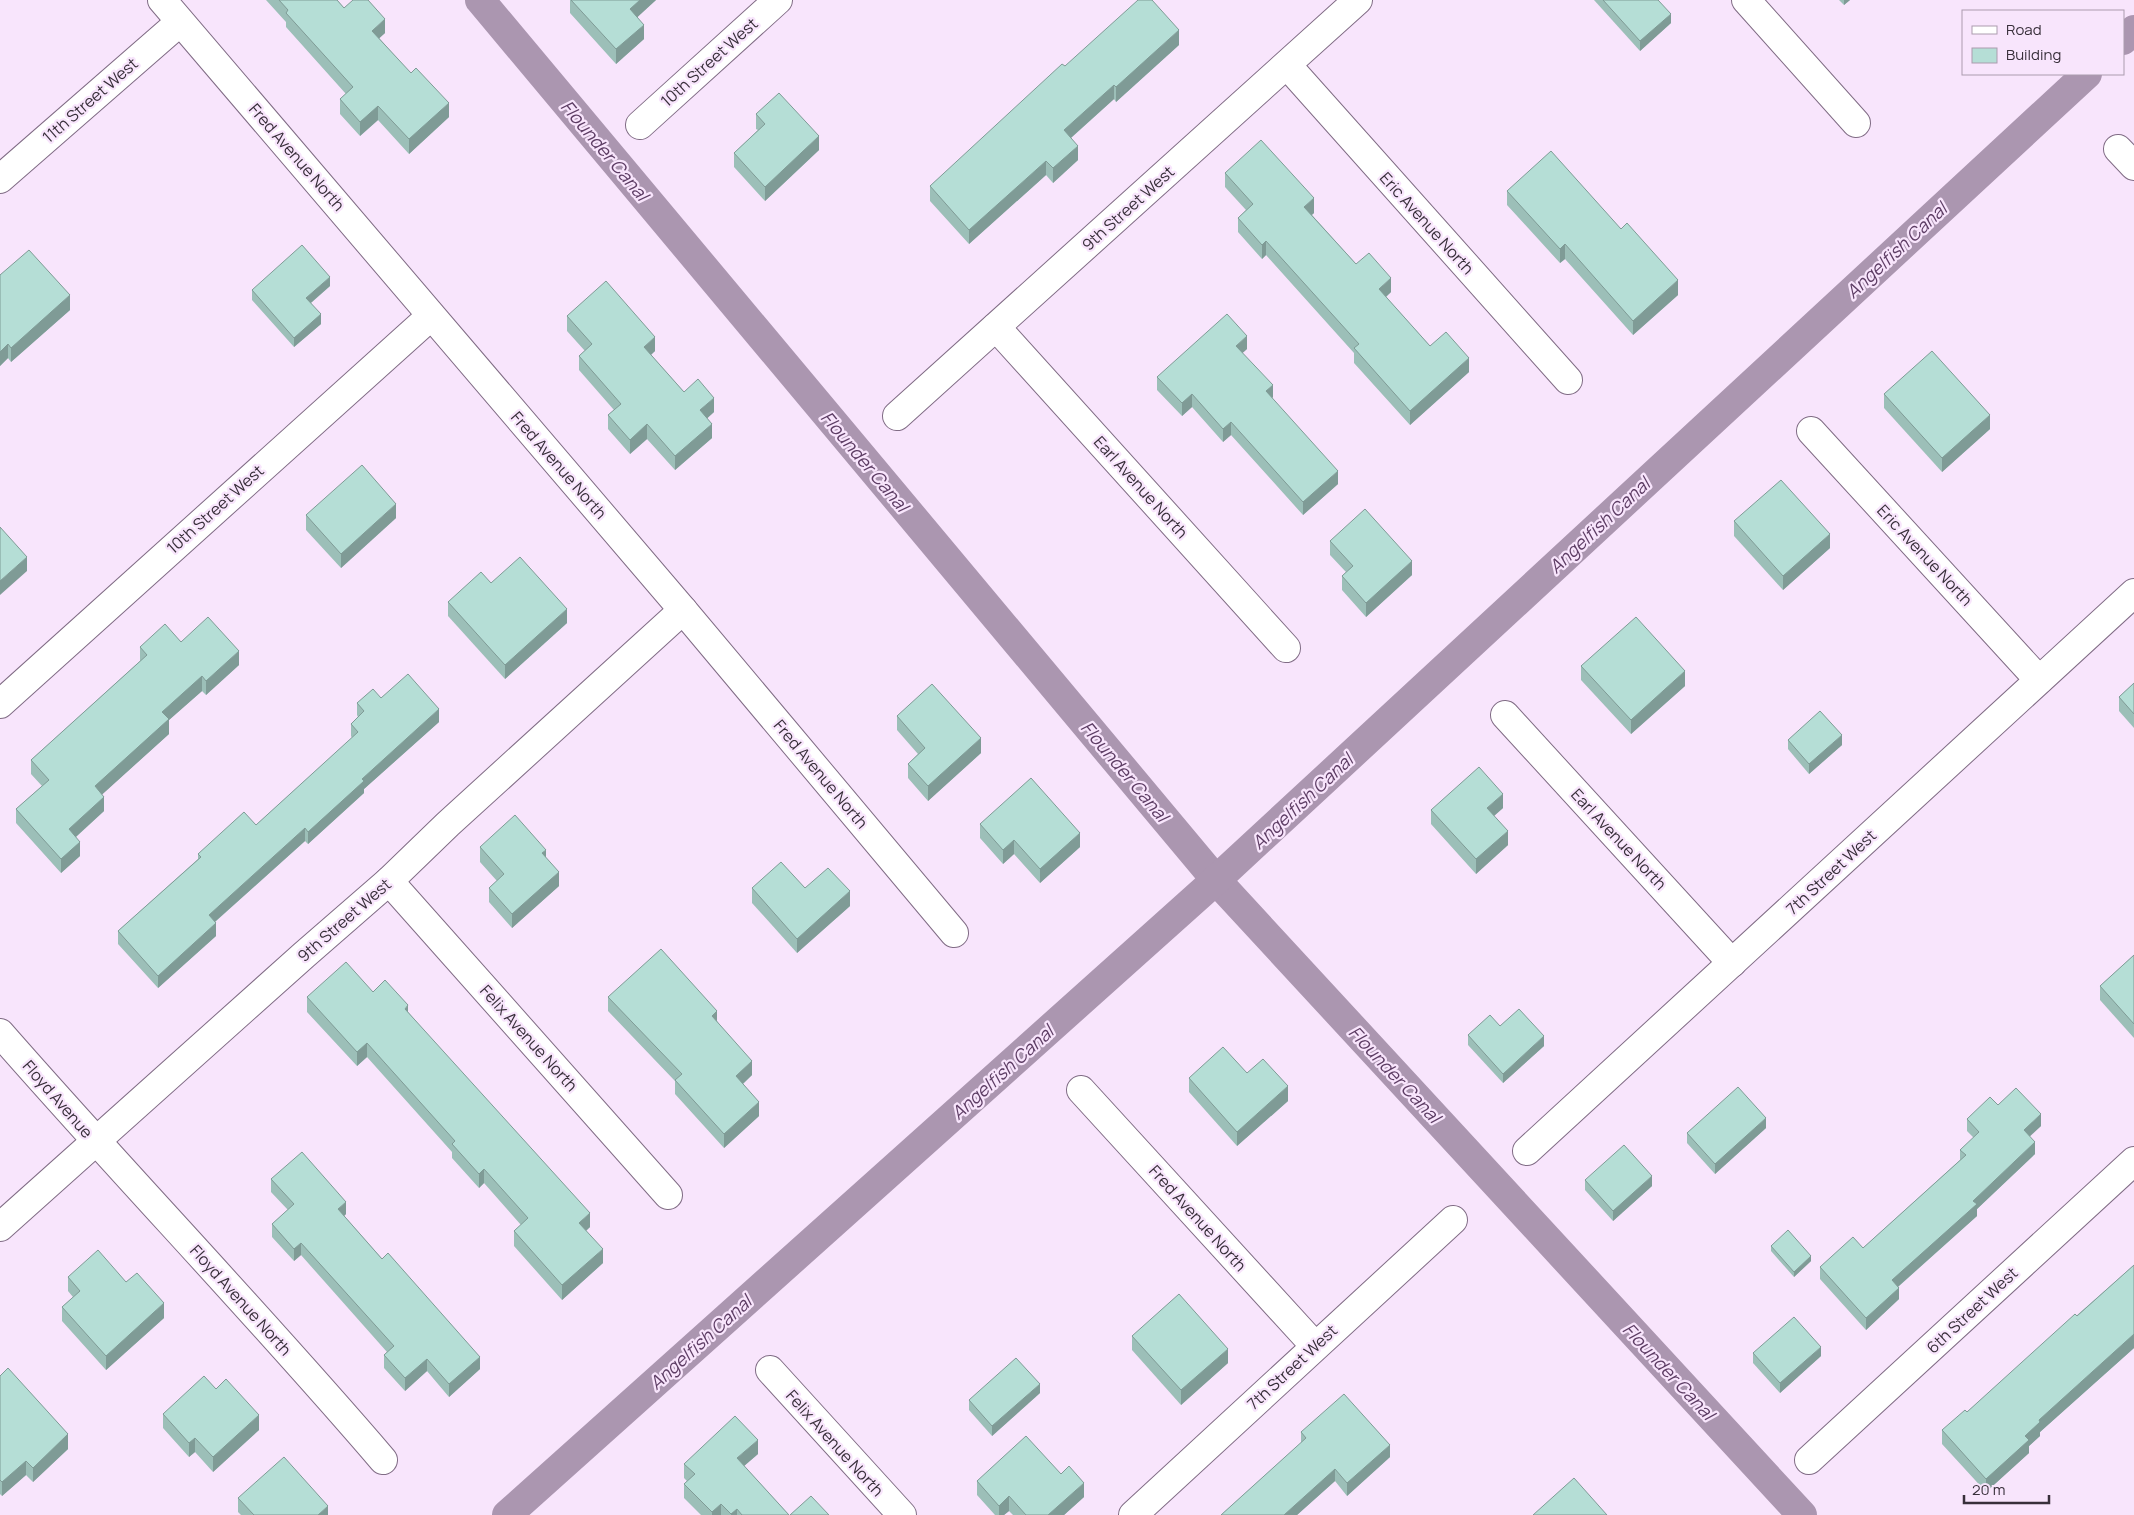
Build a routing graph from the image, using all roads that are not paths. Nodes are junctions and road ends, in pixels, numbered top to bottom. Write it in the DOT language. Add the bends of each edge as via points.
graph roads {
  1 [pos="162,0"];
  2 [pos="778,0"];
  3 [pos="1358,0"];
  4 [pos="1746,0"];
  5 [pos="180,22"];
  6 [pos="1287,66"];
  7 [pos="1856,123"];
  8 [pos="640,125"];
  9 [pos="0,179"];
  10 [pos="430,316"];
  11 [pos="996,327"];
  12 [pos="1568,380"];
  13 [pos="897,416"];
  14 [pos="1811,432"];
  15 [pos="2134,593"];
  16 [pos="683,610"];
  17 [pos="1286,648"];
  18 [pos="2039,680"];
  19 [pos="0,704"];
  20 [pos="1505,715"];
  21 [pos="390,881"];
  22 [pos="954,933"];
  23 [pos="1732,963"];
  24 [pos="0,1033"];
  25 [pos="1081,1090"];
  26 [pos="96,1142"];
  27 [pos="1527,1151"];
  28 [pos="2134,1160"];
  29 [pos="668,1195"];
  30 [pos="1453,1220"];
  31 [pos="0,1226"];
  32 [pos="1315,1346"];
  33 [pos="770,1370"];
  34 [pos="383,1460"];
  35 [pos="1809,1460"];
  36 [pos="902,1515"];
  37 [pos="1133,1515"];
  1 -- 5 [label="street, Fred Avenue North"];
  2 -- 8 [label="street, 10th Street West"];
  3 -- 6 [label="street, 9th Street West"];
  4 -- 7 [label="street"];
  5 -- 9 [label="street, 11th Street West"];
  5 -- 10 [label="street, Fred Avenue North"];
  6 -- 11 [label="street, 9th Street West"];
  6 -- 12 [label="street, Eric Avenue North"];
  10 -- 16 [label="street, Fred Avenue North"];
  10 -- 19 [label="street, 10th Street West"];
  11 -- 13 [label="street, 9th Street West"];
  11 -- 17 [label="street, Earl Avenue North"];
  14 -- 18 [label="street, Eric Avenue North"];
  15 -- 18 [label="street, 7th Street West"];
  16 -- 21 [label="street, 9th Street West"];
  16 -- 22 [label="street, Fred Avenue North"];
  18 -- 23 [label="street, 7th Street West"];
  20 -- 23 [label="street, Earl Avenue North"];
  21 -- 26 [label="street, 9th Street West"];
  21 -- 29 [label="street, Felix Avenue North"];
  23 -- 27 [label="street, 7th Street West"];
  24 -- 26 [label="street, Floyd Avenue"];
  25 -- 32 [label="street, Fred Avenue North"];
  26 -- 31 [label="street, 9th Street West"];
  26 -- 34 [label="street, Floyd Avenue North" via="248,1306"];
  28 -- 35 [label="street, 6th Street West"];
  30 -- 32 [label="street, 7th Street West"];
  32 -- 37 [label="street, 7th Street West"];
  33 -- 36 [label="street, Felix Avenue North"];
}
